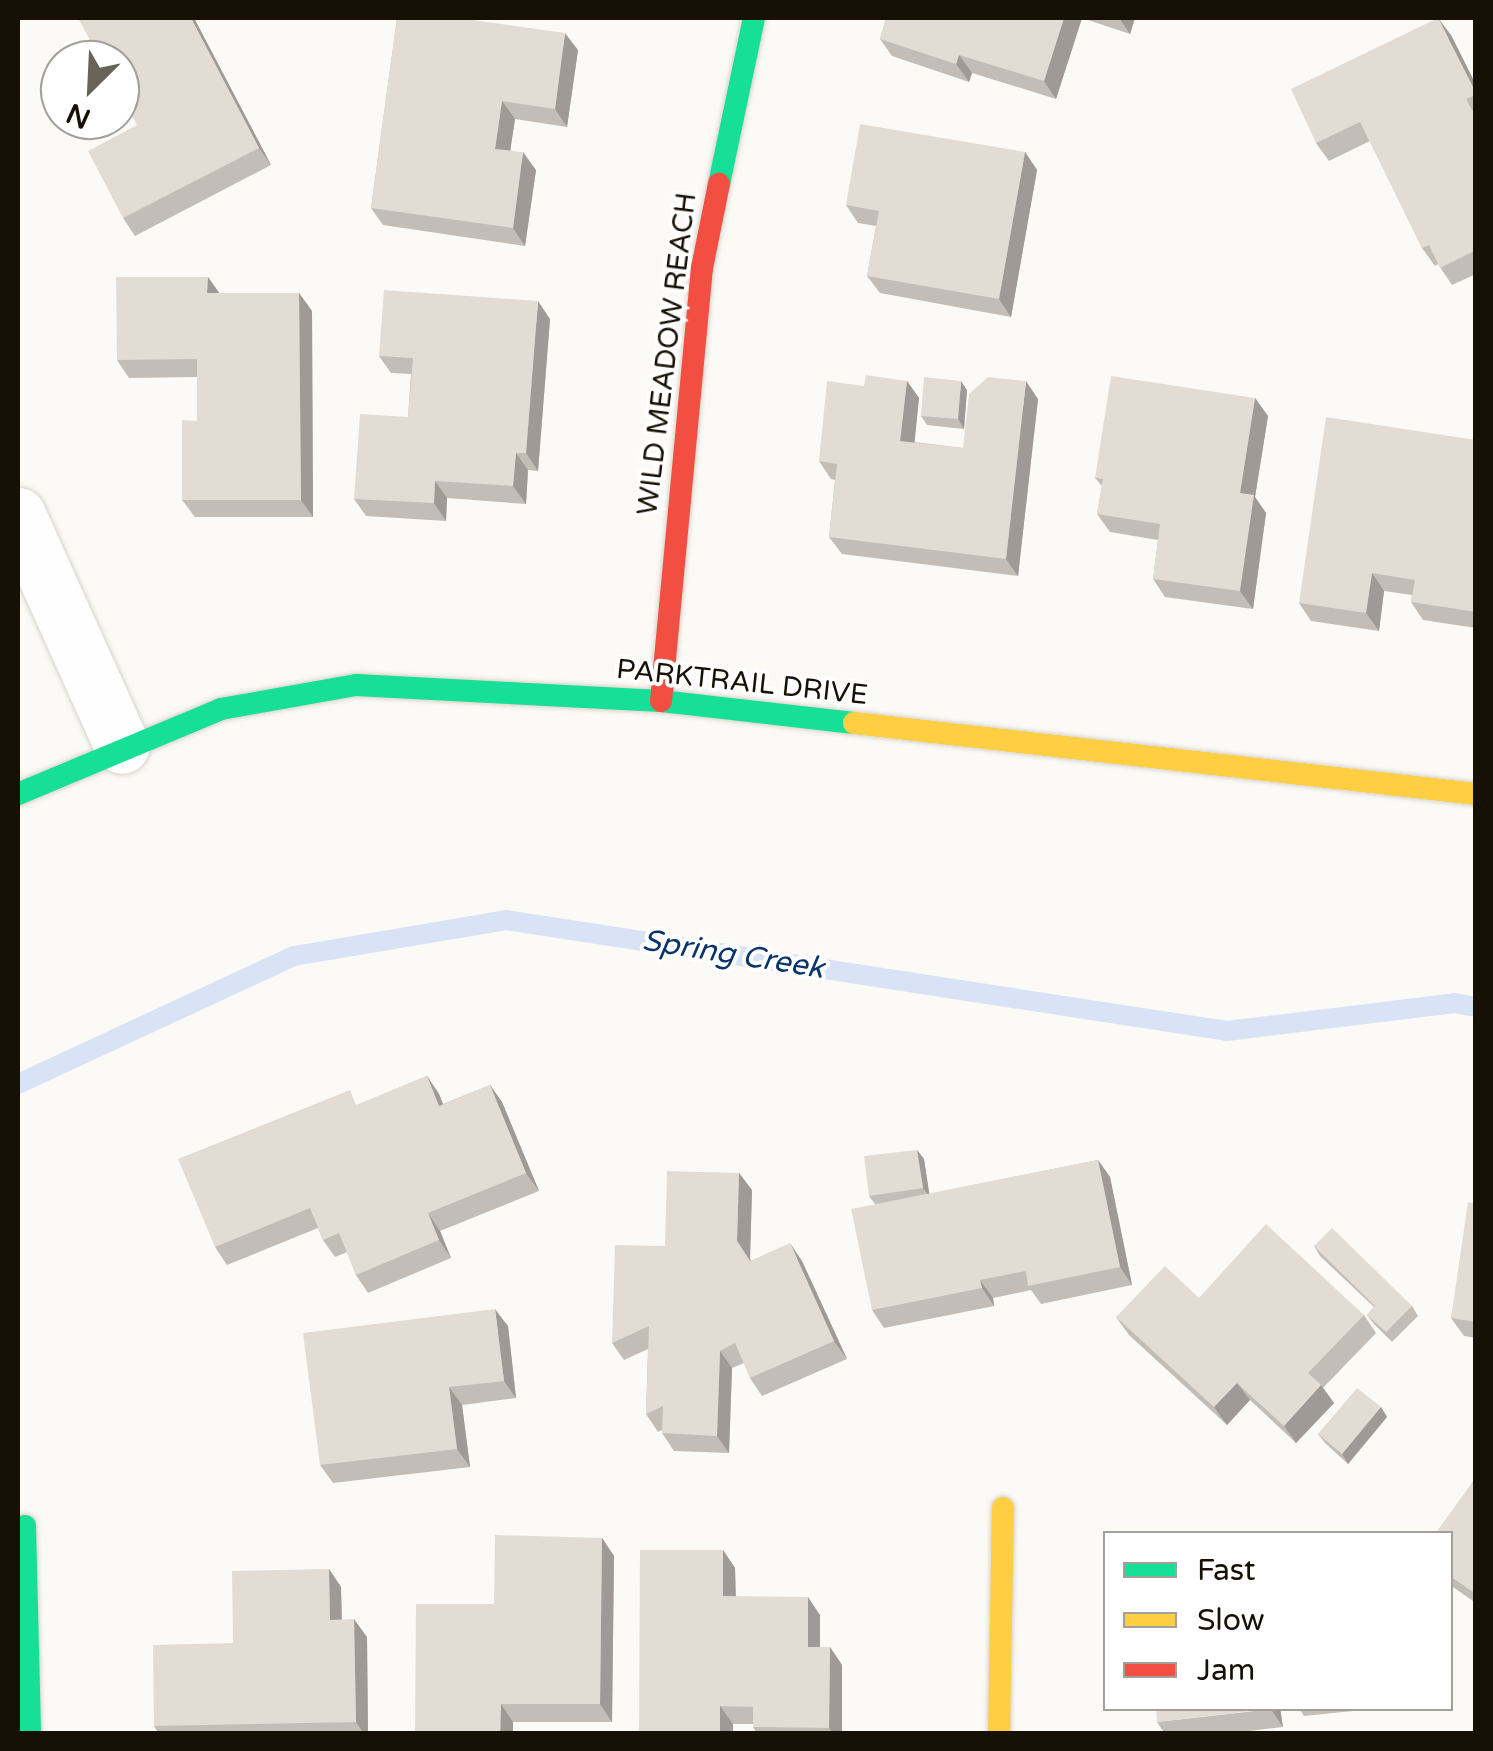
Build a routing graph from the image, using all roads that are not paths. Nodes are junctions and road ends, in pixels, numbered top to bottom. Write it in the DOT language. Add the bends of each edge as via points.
graph roads {
  1 [pos="754,18"];
  2 [pos="18,515"];
  3 [pos="661,700"];
  4 [pos="122,746"];
  5 [pos="18,794"];
  6 [pos="1476,794"];
  7 [pos="1003,1508"];
  8 [pos="25,1526"];
  9 [pos="30,1734"];
  10 [pos="999,1734"];
  1 -- 3 [label="street, WILD MEADOW REACH" via="702,268"];
  2 -- 4 [label="street"];
  3 -- 4 [label="street, PARKTRAIL DRIVE" via="356,684 220,709"];
  3 -- 6 [label="street, PARKTRAIL DRIVE"];
  4 -- 5 [label="street, PARKTRAIL DRIVE"];
  7 -- 10 [label="street"];
  8 -- 9 [label="street"];
}
